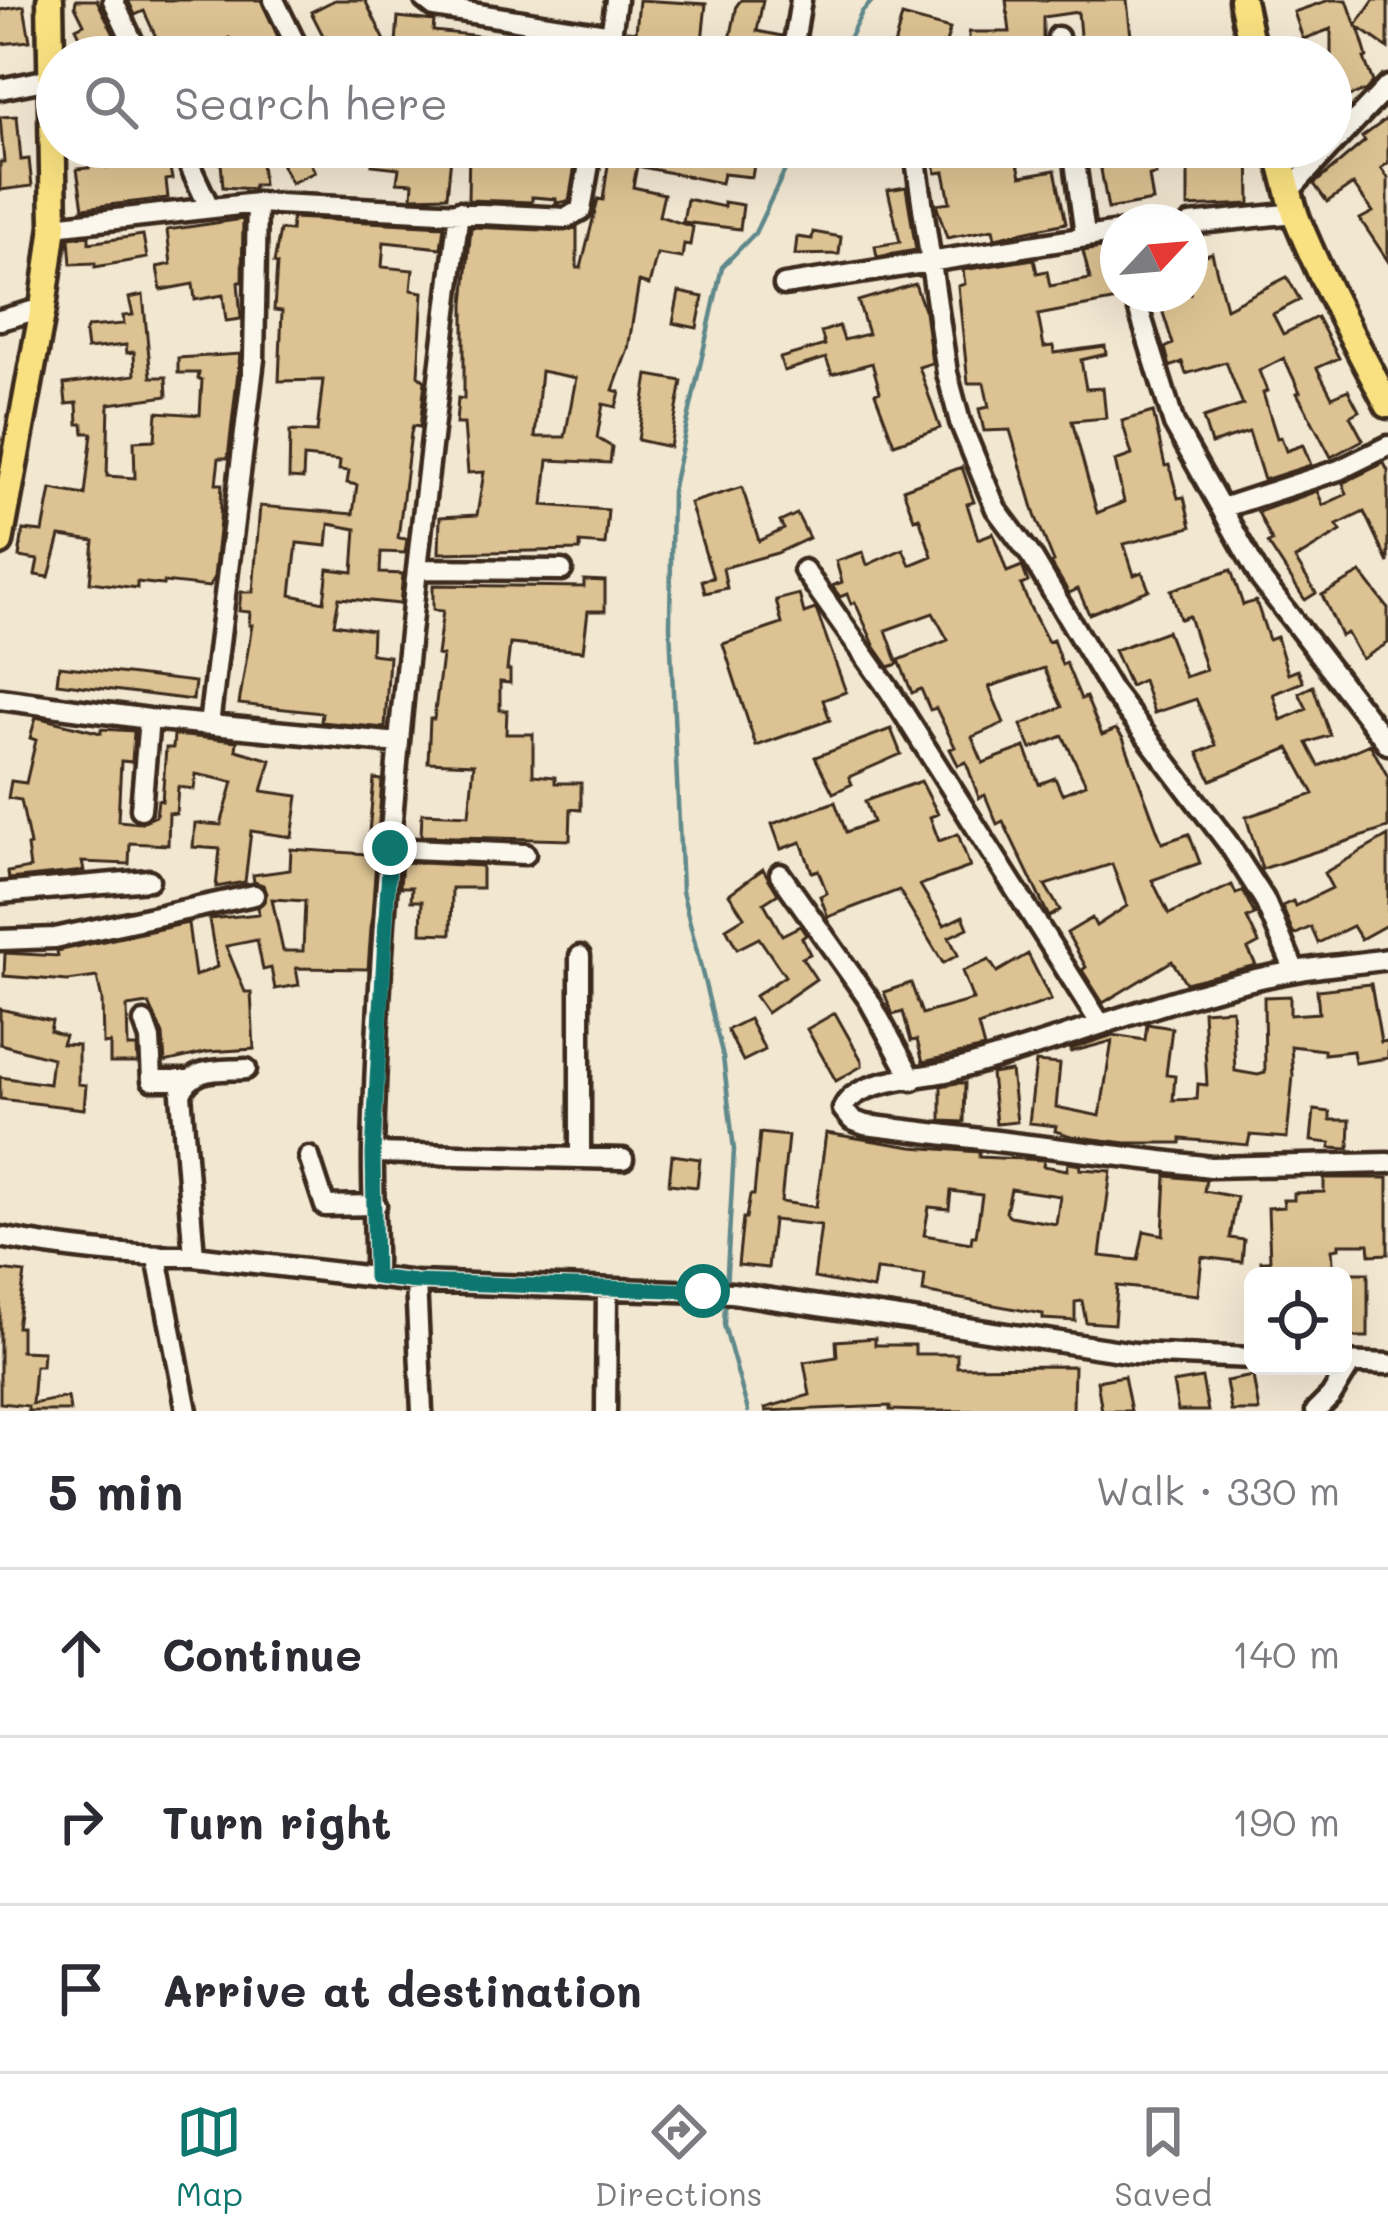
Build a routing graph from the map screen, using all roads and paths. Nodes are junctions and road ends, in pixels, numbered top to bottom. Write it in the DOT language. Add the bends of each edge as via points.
graph roads {
  1 [pos="50,0"];
  2 [pos="113,0"];
  3 [pos="274,0"];
  4 [pos="616,0"];
  5 [pos="801,0"];
  6 [pos="1242,0"];
  7 [pos="432,2"];
  8 [pos="612,35"];
  9 [pos="52,36"];
  10 [pos="130,36"];
  11 [pos="292,36"];
  12 [pos="795,36"];
  13 [pos="1250,36"];
  14 [pos="36,82"];
  15 [pos="1388,86"];
  16 [pos="0,89"];
  17 [pos="1352,125"];
  18 [pos="54,168"];
  19 [pos="191,168"];
  20 [pos="588,168"];
  21 [pos="917,168"];
  22 [pos="1076,168"];
  23 [pos="1283,168"];
  24 [pos="1316,168"];
  25 [pos="1293,201"];
  26 [pos="257,203"];
  27 [pos="209,207"];
  28 [pos="459,211"];
  29 [pos="1208,220"];
  30 [pos="54,226"];
  31 [pos="1100,234"];
  32 [pos="1085,235"];
  33 [pos="928,262"];
  34 [pos="784,285"];
  35 [pos="43,308"];
  36 [pos="1140,312"];
  37 [pos="0,320"];
  38 [pos="1388,405"];
  39 [pos="1388,446"];
  40 [pos="6,462"];
  41 [pos="1222,508"];
  42 [pos="0,542"];
  43 [pos="416,568"];
  44 [pos="562,570"];
  45 [pos="804,570"];
  46 [pos="0,699"];
  47 [pos="148,719"];
  48 [pos="209,725"];
  49 [pos="399,743"];
  50 [pos="1388,744"];
  51 [pos="141,808"];
  52 [pos="390,848"];
  53 [pos="525,854"];
  54 [pos="780,874"];
  55 [pos="148,880"];
  56 [pos="0,893"];
  57 [pos="254,895"];
  58 [pos="0,940"];
  59 [pos="580,956"];
  60 [pos="1388,959"];
  61 [pos="1295,971"];
  62 [pos="145,1022"];
  63 [pos="1100,1023"];
  64 [pos="246,1070"];
  65 [pos="188,1080"];
  66 [pos="913,1080"];
  67 [pos="373,1153"];
  68 [pos="309,1157"];
  69 [pos="580,1158"];
  70 [pos="623,1159"];
  71 [pos="1388,1163"];
  72 [pos="376,1205"];
  73 [pos="0,1238"];
  74 [pos="194,1256"];
  75 [pos="157,1257"];
  76 [pos="375,1277"];
  77 [pos="416,1282"];
  78 [pos="607,1289"];
  79 [pos="1244,1358"];
  80 [pos="1352,1363"];
  81 [pos="1388,1364"];
  82 [pos="1341,1375"];
  83 [pos="187,1411"];
  84 [pos="422,1411"];
  85 [pos="606,1411"];
  86 [pos="1316,1411"];
  1 -- 9 [label="main road"];
  2 -- 10 [label="street"];
  3 -- 11 [label="street"];
  4 -- 8 [label="street"];
  5 -- 12 [label="street"];
  6 -- 13 [label="main road"];
  7 -- 8 [label="street"];
  14 -- 16 [label="street"];
  15 -- 17 [label="street"];
  18 -- 30 [label="main road"];
  19 -- 27 [label="street"];
  20 -- 28 [label="street" via="574,216"];
  21 -- 33 [label="street"];
  22 -- 32 [label="street"];
  23 -- 25 [label="main road"];
  24 -- 25 [label="street"];
  25 -- 29 [label="street"];
  25 -- 38 [label="main road"];
  26 -- 27 [label="street"];
  26 -- 28 [label="street"];
  26 -- 48 [label="street" via="254,359"];
  27 -- 30 [label="street"];
  28 -- 43 [label="street"];
  30 -- 35 [label="main road"];
  31 -- 32 [label="street"];
  32 -- 33 [label="street"];
  33 -- 34 [label="street"];
  33 -- 61 [label="street" via="960,422 996,509 1112,691 1228,843"];
  35 -- 37 [label="street"];
  35 -- 40 [label="main road"];
  36 -- 41 [label="street" via="1174,424"];
  39 -- 41 [label="street"];
  40 -- 42 [label="main road"];
  41 -- 50 [label="street" via="1261,579"];
  43 -- 44 [label="street"];
  43 -- 49 [label="street"];
  45 -- 63 [label="street"];
  46 -- 47 [label="street"];
  47 -- 48 [label="street"];
  47 -- 51 [label="street"];
  48 -- 49 [label="street"];
  49 -- 52 [label="street"];
  52 -- 53 [label="street"];
  52 -- 67 [label="street"];
  54 -- 66 [label="street" via="869,1000"];
  55 -- 56 [label="street"];
  57 -- 58 [label="street" via="55,938"];
  59 -- 69 [label="street"];
  60 -- 61 [label="street"];
  61 -- 63 [label="street"];
  62 -- 65 [label="street" via="152,1080"];
  63 -- 66 [label="street"];
  64 -- 65 [label="street"];
  65 -- 74 [label="street" via="181,1094"];
  66 -- 71 [label="street" via="861,1088 843,1108 865,1125 1168,1162"];
  67 -- 69 [label="street"];
  67 -- 72 [label="street"];
  68 -- 72 [label="street" via="325,1206"];
  69 -- 70 [label="street"];
  72 -- 76 [label="street"];
  73 -- 75 [label="street"];
  74 -- 75 [label="street"];
  74 -- 76 [label="street"];
  75 -- 83 [label="street"];
  76 -- 77 [label="street"];
  77 -- 78 [label="street"];
  77 -- 84 [label="street"];
  78 -- 79 [label="street" via="732,1293 1135,1353"];
  78 -- 85 [label="street"];
  80 -- 81 [label="street"];
  82 -- 86 [label="street"];
}
